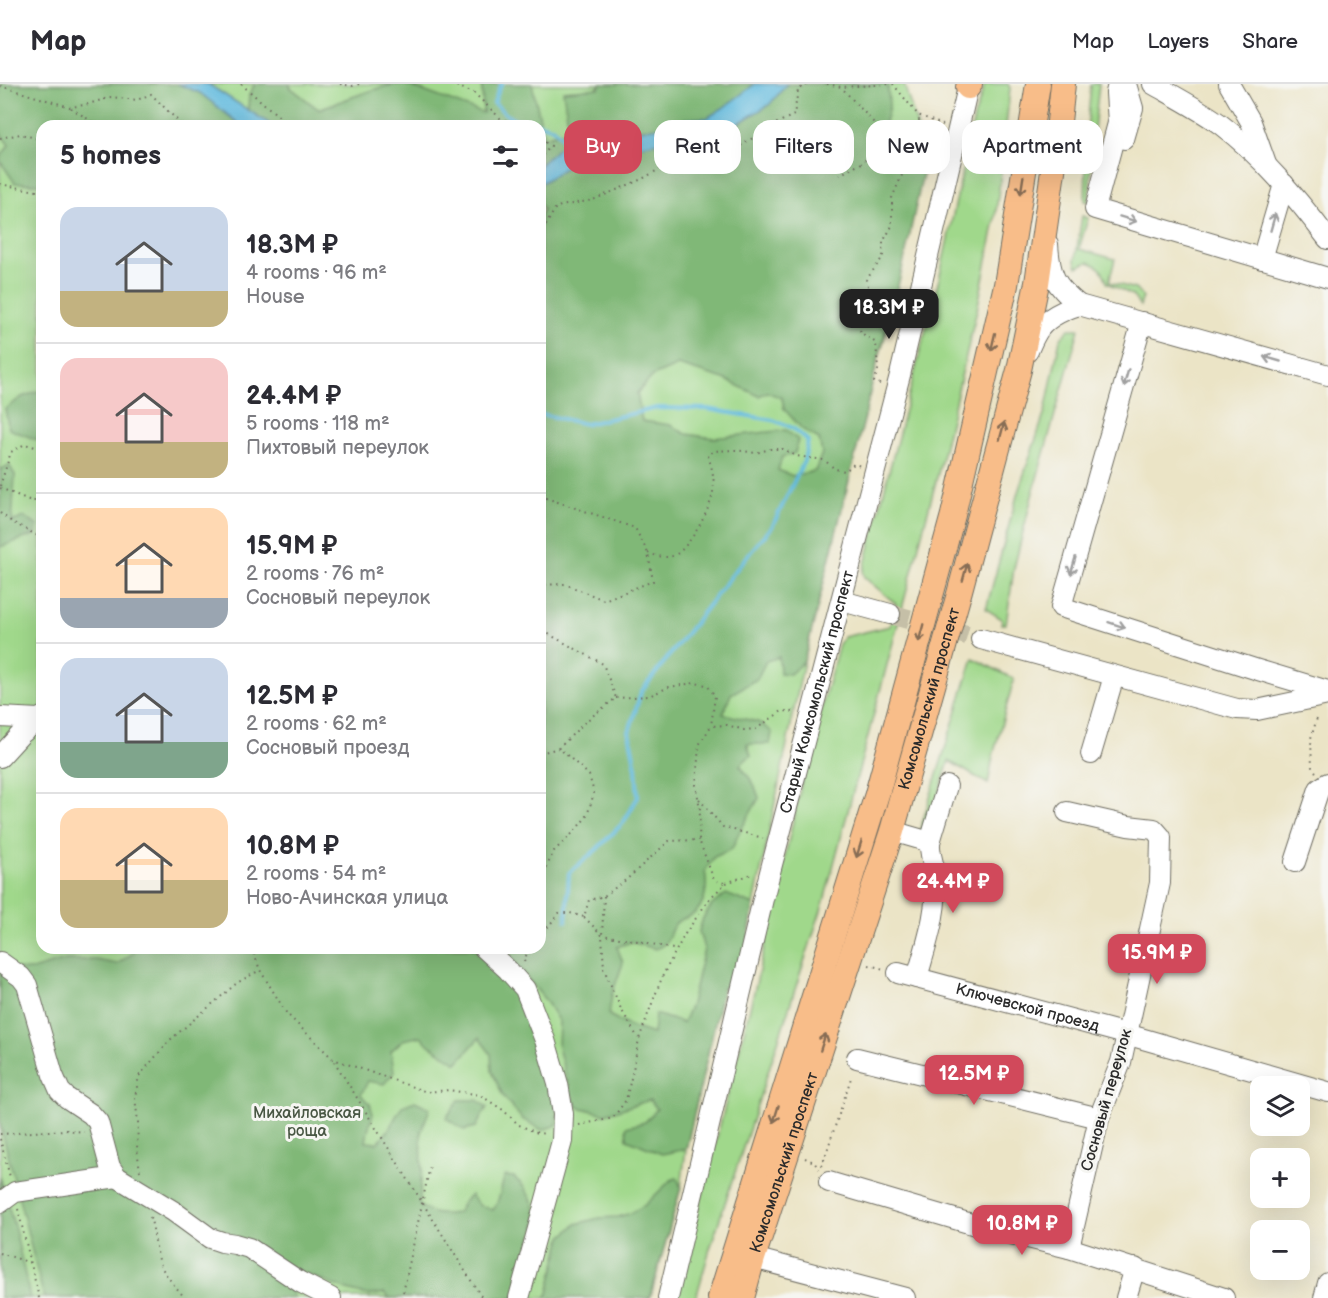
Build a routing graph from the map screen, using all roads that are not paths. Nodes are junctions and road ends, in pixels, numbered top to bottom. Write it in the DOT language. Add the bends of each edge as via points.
graph roads {
  1 [pos="1023,84"];
  2 [pos="1063,84"];
  3 [pos="1118,84"];
  4 [pos="1126,84"];
  5 [pos="1153,84"];
  6 [pos="1229,84"];
  7 [pos="969,85"];
  8 [pos="1036,95"];
  9 [pos="1267,166"];
  10 [pos="1284,184"];
  11 [pos="1105,212"];
  12 [pos="1047,220"];
  13 [pos="1328,238"];
  14 [pos="1262,259"];
  15 [pos="1328,278"];
  16 [pos="1079,305"];
  17 [pos="1142,322"];
  18 [pos="1019,370"];
  19 [pos="1328,375"];
  20 [pos="842,601"];
  21 [pos="890,614"];
  22 [pos="981,639"];
  23 [pos="1258,670"];
  24 [pos="1114,675"];
  25 [pos="1328,691"];
  26 [pos="1324,704"];
  27 [pos="1257,710"];
  28 [pos="0,717"];
  29 [pos="36,718"];
  30 [pos="36,721"];
  31 [pos="1091,754"];
  32 [pos="0,757"];
  33 [pos="1324,779"];
  34 [pos="947,786"];
  35 [pos="1067,813"];
  36 [pos="892,831"];
  37 [pos="930,842"];
  38 [pos="1295,862"];
  39 [pos="491,954"];
  40 [pos="0,962"];
  41 [pos="898,973"];
  42 [pos="917,978"];
  43 [pos="1126,1034"];
  44 [pos="857,1058"];
  45 [pos="1328,1092"];
  46 [pos="1099,1118"];
  47 [pos="825,1176"];
  48 [pos="117,1177"];
  49 [pos="7,1197"];
  50 [pos="1070,1248"];
  51 [pos="753,1258"];
  52 [pos="1135,1268"];
  53 [pos="1328,1283"];
  54 [pos="331,1298"];
  55 [pos="519,1298"];
  56 [pos="668,1298"];
  57 [pos="720,1298"];
  58 [pos="742,1298"];
  59 [pos="905,1298"];
  60 [pos="1126,1298"];
  61 [pos="1224,1298"];
  62 [pos="1324,1298"];
  1 -- 8 [label="main road"];
  2 -- 12 [label="main road, Комсомольский проспект"];
  3 -- 11 [label="street" via="1118,123 1095,209"];
  4 -- 11 [label="street" via="1133,108"];
  5 -- 9 [label="street" via="1221,125"];
  6 -- 9 [label="street" via="1251,122"];
  7 -- 20 [label="street, Старый Комсомольский проспект"];
  8 -- 57 [label="main road, Комсомольский проспект, one-way" via="1006,285 953,515 877,794"];
  9 -- 10 [label="street"];
  10 -- 13 [label="street"];
  14 -- 10 [label="street, one-way"];
  11 -- 14 [label="street, one-way"];
  12 -- 16 [label="street" via="1051,271 1060,288"];
  12 -- 18 [label="main road, Комсомольский проспект"];
  14 -- 15 [label="street"];
  16 -- 17 [label="street"];
  16 -- 18 [label="street" via="1055,315 1037,331"];
  19 -- 17 [label="street, one-way"];
  17 -- 23 [label="street, one-way" via="1061,607"];
  36 -- 18 [label="main road, Комсомольский проспект, one-way"];
  20 -- 21 [label="street"];
  20 -- 56 [label="street, Старый Комсомольский проспект" via="769,874"];
  22 -- 24 [label="street"];
  23 -- 25 [label="street"];
  23 -- 27 [label="street" via="1271,690 1266,705"];
  24 -- 27 [label="street" via="1237,709"];
  24 -- 31 [label="street"];
  26 -- 27 [label="street"];
  28 -- 29 [label="street"];
  30 -- 32 [label="street"];
  33 -- 38 [label="street"];
  34 -- 37 [label="street"];
  35 -- 43 [label="street, Сосновый переулок" via="1154,829 1161,837 1160,883"];
  36 -- 37 [label="street"];
  51 -- 36 [label="main road, Комсомольский проспект, one-way"];
  37 -- 42 [label="street" via="935,875 934,912"];
  39 -- 55 [label="street" via="525,989 545,1040 563,1114 562,1141"];
  40 -- 48 [label="street" via="27,985 60,1090 98,1122"];
  41 -- 42 [label="street, Ключевской проезд"];
  42 -- 43 [label="street, Ключевской проезд"];
  43 -- 45 [label="street, Ключевской проезд"];
  43 -- 46 [label="street, Сосновый переулок" via="1121,1062"];
  44 -- 46 [label="street"];
  46 -- 50 [label="street, Сосновый переулок"];
  47 -- 50 [label="street" via="982,1227"];
  48 -- 49 [label="street"];
  48 -- 54 [label="street" via="210,1238 249,1248"];
  50 -- 52 [label="street"];
  51 -- 58 [label="main road, Комсомольский проспект"];
  51 -- 59 [label="street"];
  52 -- 60 [label="street"];
  52 -- 61 [label="street"];
  53 -- 62 [label="street"];
}
